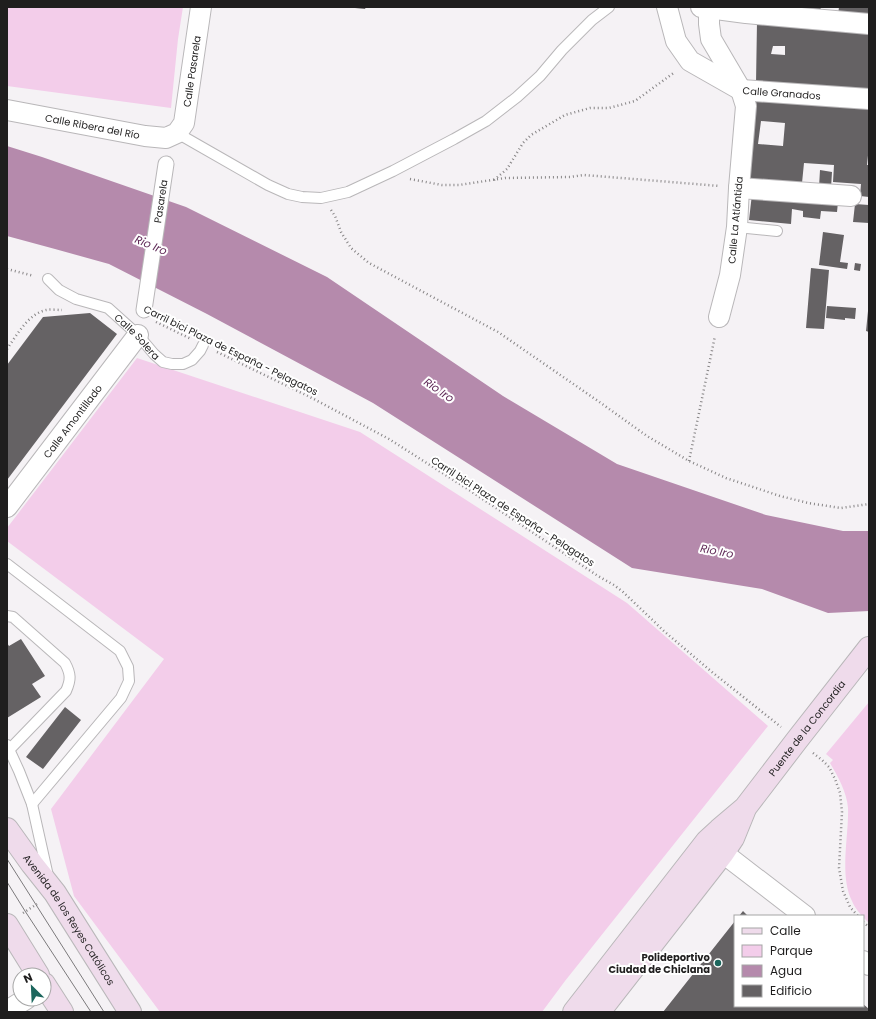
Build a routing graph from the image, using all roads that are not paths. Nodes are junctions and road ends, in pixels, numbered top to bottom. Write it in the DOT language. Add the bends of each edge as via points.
graph roads {
  1 [pos="201,7"];
  2 [pos="609,7"];
  3 [pos="666,7"];
  4 [pos="705,8"];
  5 [pos="746,10"];
  6 [pos="869,24"];
  7 [pos="741,90"];
  8 [pos="869,99"];
  9 [pos="7,110"];
  10 [pos="177,133"];
  11 [pos="166,164"];
  12 [pos="738,188"];
  13 [pos="851,196"];
  14 [pos="737,227"];
  15 [pos="777,231"];
  16 [pos="48,279"];
  17 [pos="147,315"];
  18 [pos="719,317"];
  19 [pos="138,335"];
  20 [pos="203,345"];
  21 [pos="7,507"];
  22 [pos="7,564"];
  23 [pos="7,616"];
  24 [pos="869,648"];
  25 [pos="8,747"];
  26 [pos="32,804"];
  27 [pos="745,808"];
  28 [pos="7,829"];
  29 [pos="723,853"];
  30 [pos="53,890"];
  31 [pos="804,915"];
  32 [pos="14,919"];
  33 [pos="35,967"];
  34 [pos="52,997"];
  35 [pos="62,1012"];
  36 [pos="130,1012"];
  37 [pos="574,1012"];
  38 [pos="599,1012"];
  1 -- 10 [label="street, Calle Pasarela" via="184,123"];
  2 -- 10 [label="lane" via="562,50 540,76 486,121 348,192 321,198 288,194"];
  3 -- 7 [label="street, Calle Granados" via="676,41 690,61"];
  4 -- 5 [label="street"];
  4 -- 7 [label="street, Calle La Atlántida" via="711,39"];
  5 -- 6 [label="street"];
  7 -- 8 [label="street, Calle Granados"];
  7 -- 12 [label="street, Calle La Atlántida" via="746,106"];
  9 -- 10 [label="street, Calle Ribera del Río" via="144,136 166,138"];
  11 -- 17 [label="street, Pasarela"];
  12 -- 13 [label="street"];
  12 -- 14 [label="street, Calle La Atlántida"];
  14 -- 15 [label="lane"];
  14 -- 18 [label="street, Calle La Atlántida" via="730,275"];
  16 -- 19 [label="lane, Calle Solera" via="59,290 76,299 108,308"];
  19 -- 20 [label="lane, Calle Solera" via="163,362 172,364 183,364 192,360"];
  19 -- 21 [label="street, Calle Amontillado"];
  22 -- 26 [label="lane" via="120,651 128,667 129,681 121,698"];
  23 -- 25 [label="lane" via="13,618 66,663 70,676 66,691"];
  24 -- 27 [label="main road, Puente de la Concordia"];
  25 -- 26 [label="lane"];
  26 -- 30 [label="lane"];
  27 -- 29 [label="main road" via="733,838"];
  27 -- 37 [label="main road" via="708,841"];
  28 -- 30 [label="main road, Avenida de los Reyes Católicos"];
  29 -- 31 [label="street"];
  29 -- 38 [label="main road"];
  30 -- 36 [label="main road, Avenida de los Reyes Católicos"];
  32 -- 33 [label="main road"];
  34 -- 35 [label="main road"];
}
